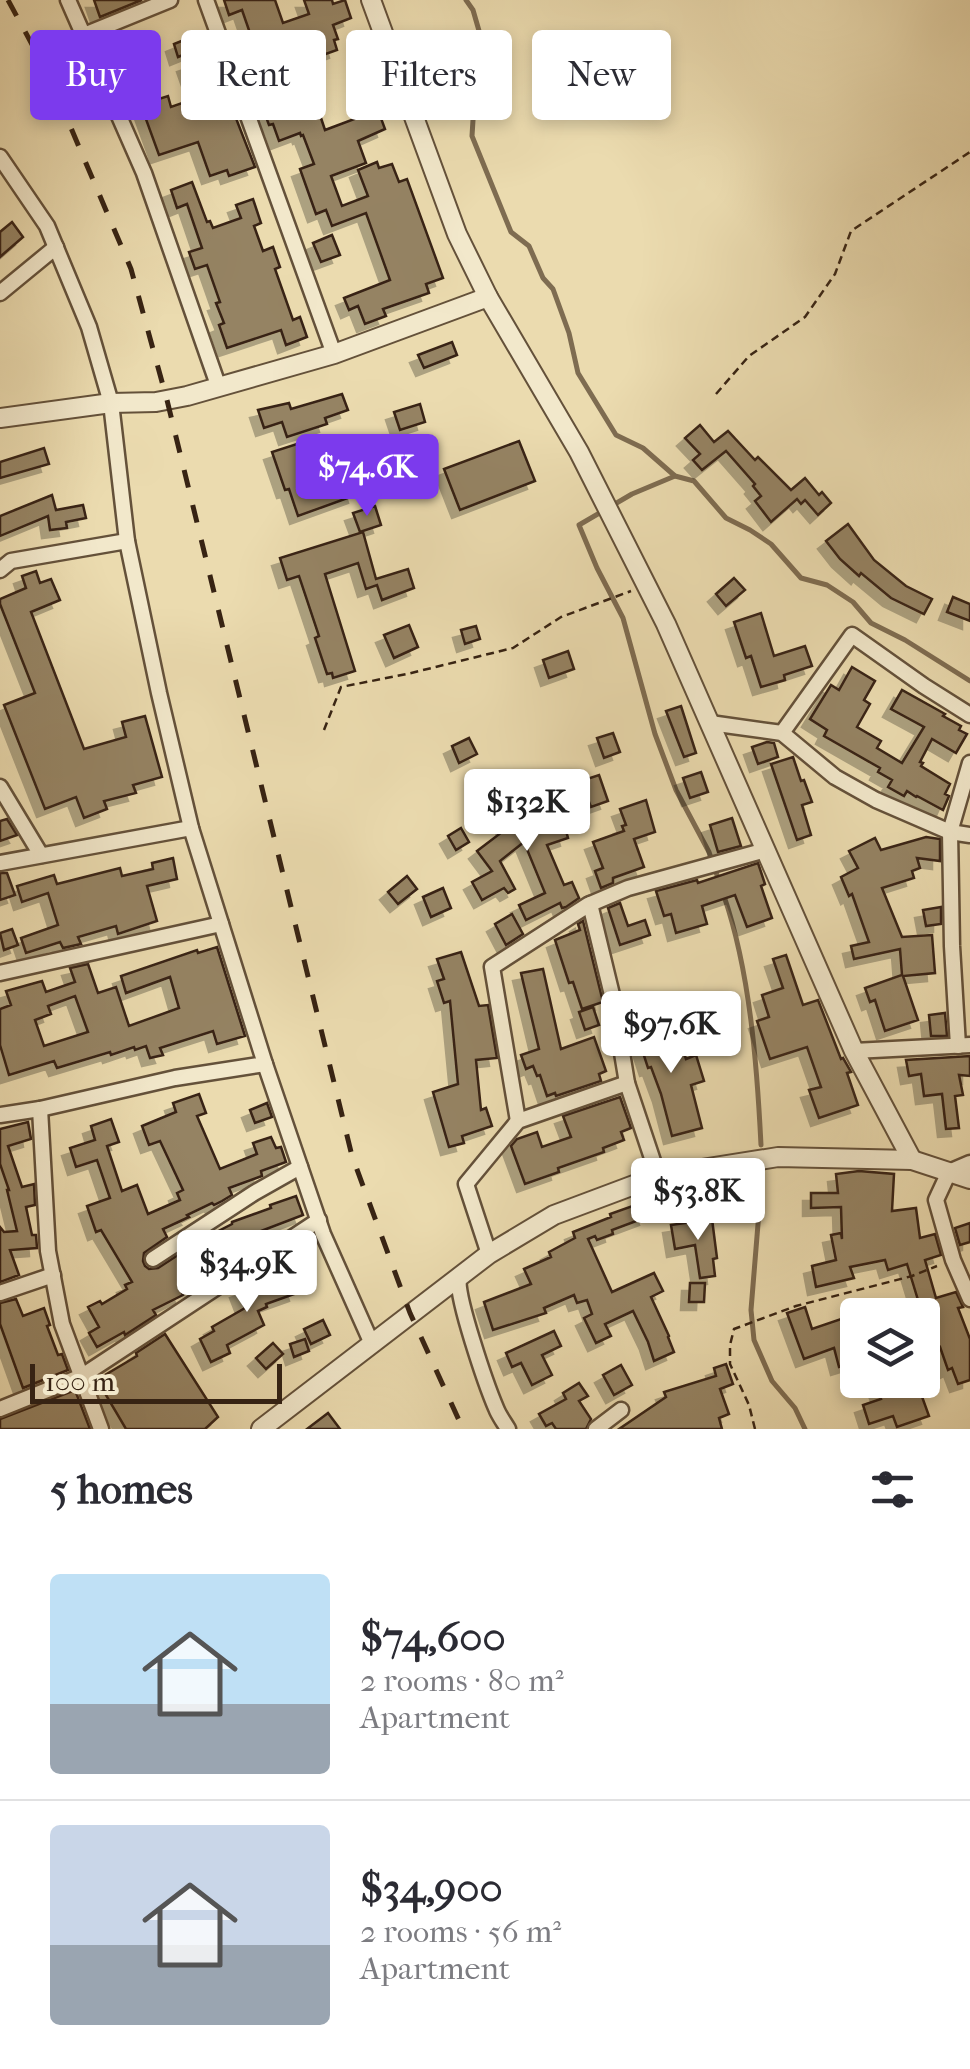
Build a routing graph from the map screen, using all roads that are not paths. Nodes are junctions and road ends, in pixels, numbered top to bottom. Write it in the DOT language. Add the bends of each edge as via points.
graph roads {
  1 [pos="68,0"];
  2 [pos="170,0"];
  3 [pos="206,0"];
  4 [pos="371,0"];
  5 [pos="82,30"];
  6 [pos="94,30"];
  7 [pos="121,120"];
  8 [pos="0,157"];
  9 [pos="56,247"];
  10 [pos="0,293"];
  11 [pos="488,296"];
  12 [pos="334,354"];
  13 [pos="218,385"];
  14 [pos="111,403"];
  15 [pos="0,418"];
  16 [pos="127,542"];
  17 [pos="0,570"];
  18 [pos="970,715"];
  19 [pos="710,723"];
  20 [pos="782,733"];
  21 [pos="970,763"];
  22 [pos="0,787"];
  23 [pos="191,828"];
  24 [pos="950,832"];
  25 [pos="970,836"];
  26 [pos="766,850"];
  27 [pos="40,856"];
  28 [pos="0,863"];
  29 [pos="590,904"];
  30 [pos="221,924"];
  31 [pos="0,974"];
  32 [pos="964,1045"];
  33 [pos="854,1052"];
  34 [pos="265,1064"];
  35 [pos="627,1083"];
  36 [pos="40,1109"];
  37 [pos="0,1116"];
  38 [pos="518,1121"];
  39 [pos="912,1160"];
  40 [pos="970,1163"];
  41 [pos="300,1167"];
  42 [pos="949,1172"];
  43 [pos="658,1176"];
  44 [pos="970,1180"];
  45 [pos="319,1220"];
  46 [pos="489,1254"];
  47 [pos="153,1258"];
  48 [pos="53,1276"];
  49 [pos="459,1277"];
  50 [pos="0,1293"];
  51 [pos="970,1299"];
  52 [pos="372,1344"];
  53 [pos="82,1376"];
  54 [pos="0,1409"];
  55 [pos="621,1410"];
  56 [pos="102,1429"];
  57 [pos="261,1429"];
  58 [pos="508,1429"];
  59 [pos="596,1429"];
  1 -- 5 [label="street"];
  2 -- 6 [label="street"];
  3 -- 12 [label="street"];
  4 -- 11 [label="street" via="457,234"];
  7 -- 13 [label="street"];
  8 -- 9 [label="street"];
  9 -- 10 [label="street"];
  9 -- 14 [label="street"];
  11 -- 12 [label="street"];
  11 -- 19 [label="street" via="579,452"];
  12 -- 13 [label="street"];
  13 -- 14 [label="street" via="156,402"];
  14 -- 15 [label="street"];
  14 -- 16 [label="street"];
  16 -- 17 [label="street" via="12,562"];
  16 -- 23 [label="street"];
  18 -- 20 [label="street" via="852,635"];
  19 -- 20 [label="street"];
  19 -- 26 [label="street"];
  20 -- 24 [label="street" via="835,777"];
  21 -- 24 [label="street"];
  22 -- 27 [label="street"];
  23 -- 27 [label="street"];
  23 -- 30 [label="street"];
  24 -- 25 [label="street"];
  24 -- 32 [label="street" via="952,946"];
  26 -- 29 [label="street"];
  26 -- 33 [label="street"];
  27 -- 28 [label="street"];
  29 -- 35 [label="street"];
  29 -- 38 [label="street" via="492,968"];
  30 -- 31 [label="street"];
  30 -- 34 [label="street"];
  32 -- 33 [label="street"];
  33 -- 39 [label="street"];
  34 -- 36 [label="street"];
  34 -- 41 [label="street"];
  35 -- 38 [label="street"];
  35 -- 43 [label="street"];
  36 -- 37 [label="street"];
  36 -- 48 [label="street"];
  38 -- 46 [label="street" via="466,1184"];
  39 -- 42 [label="street"];
  39 -- 43 [label="street" via="778,1157"];
  40 -- 42 [label="street"];
  41 -- 45 [label="street"];
  41 -- 47 [label="street"];
  42 -- 44 [label="street"];
  42 -- 51 [label="street" via="936,1200"];
  43 -- 46 [label="street" via="554,1216"];
  45 -- 52 [label="street"];
  45 -- 53 [label="street"];
  46 -- 49 [label="street"];
  48 -- 50 [label="street"];
  48 -- 53 [label="street"];
  49 -- 52 [label="street"];
  49 -- 58 [label="street" via="472,1336"];
  52 -- 57 [label="street"];
  53 -- 54 [label="street"];
  53 -- 56 [label="street"];
  55 -- 59 [label="street"];
}
